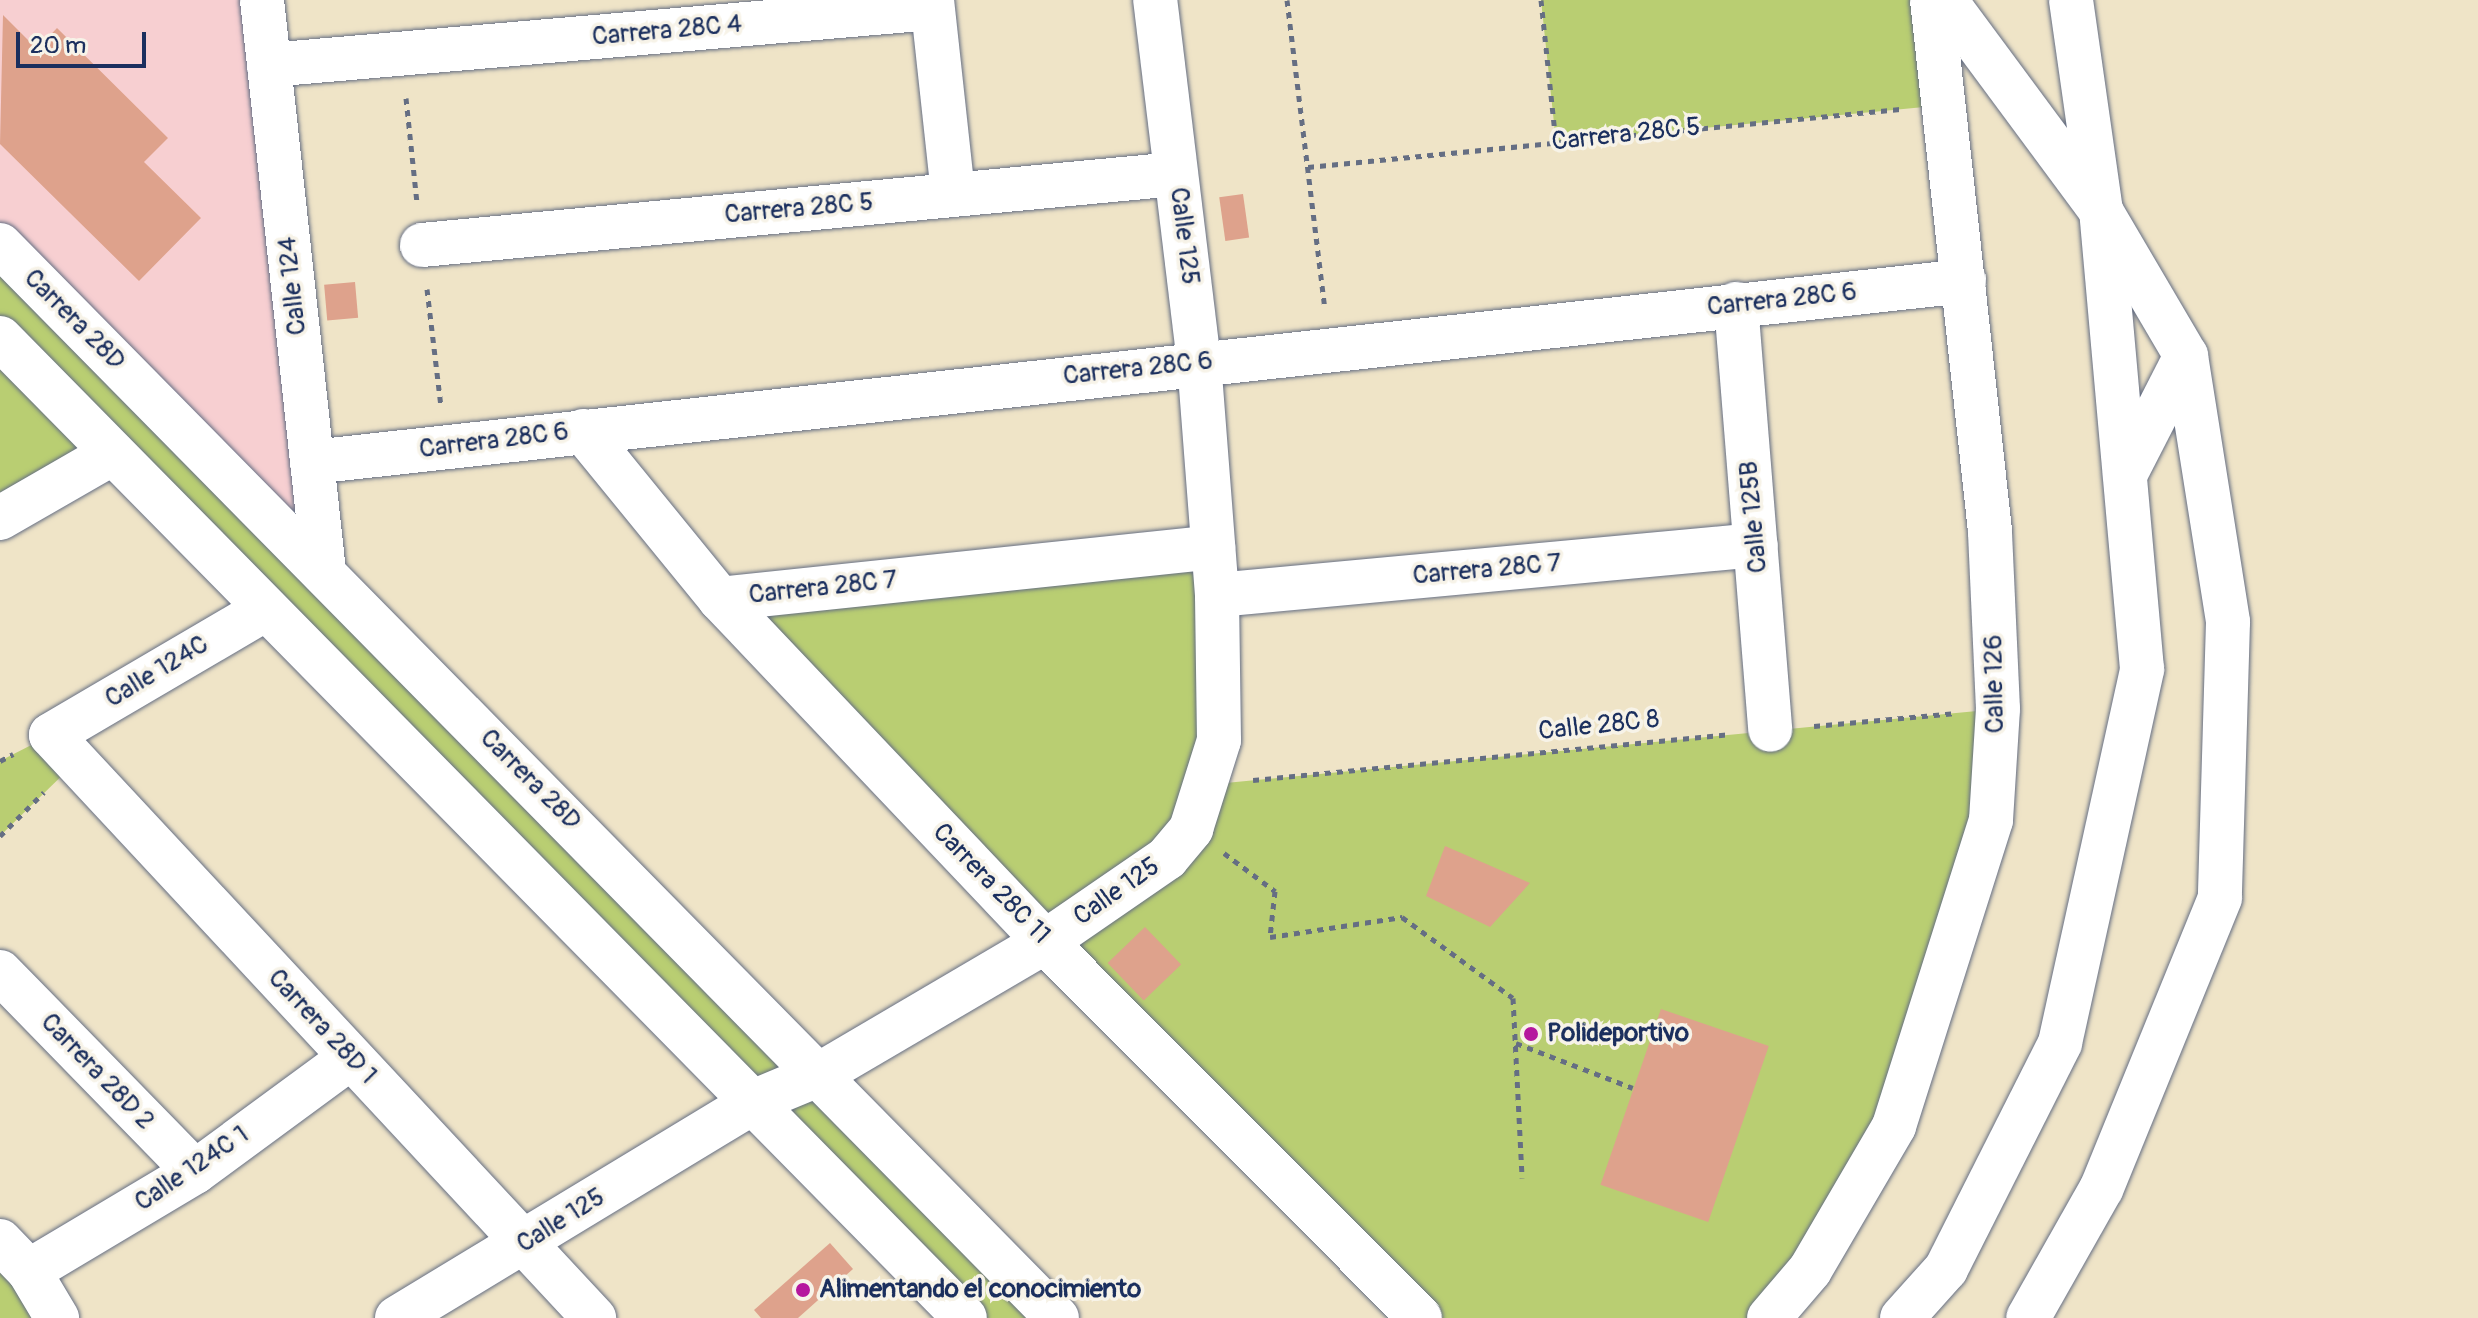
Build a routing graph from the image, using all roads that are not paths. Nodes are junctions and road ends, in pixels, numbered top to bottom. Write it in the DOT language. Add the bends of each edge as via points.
graph roads {
  1 [pos="262,0"];
  2 [pos="1155,0"];
  3 [pos="1932,0"];
  4 [pos="1945,0"];
  5 [pos="2071,0"];
  6 [pos="932,4"];
  7 [pos="269,65"];
  8 [pos="1176,174"];
  9 [pos="953,194"];
  10 [pos="2101,211"];
  11 [pos="0,245"];
  12 [pos="422,245"];
  13 [pos="1964,281"];
  14 [pos="1736,304"];
  15 [pos="0,338"];
  16 [pos="2186,356"];
  17 [pos="1199,362"];
  18 [pos="583,431"];
  19 [pos="113,453"];
  20 [pos="312,462"];
  21 [pos="2125,475"];
  22 [pos="0,518"];
  23 [pos="1756,545"];
  24 [pos="1213,547"];
  25 [pos="324,572"];
  26 [pos="1217,595"];
  27 [pos="720,599"];
  28 [pos="264,610"];
  29 [pos="1770,730"];
  30 [pos="64,748"];
  31 [pos="1045,942"];
  32 [pos="0,972"];
  33 [pos="350,1058"];
  34 [pos="820,1074"];
  35 [pos="755,1101"];
  36 [pos="195,1172"];
  37 [pos="525,1244"];
  38 [pos="14,1256"];
  39 [pos="57,1318"];
  40 [pos="397,1318"];
  41 [pos="594,1318"];
  42 [pos="965,1318"];
  43 [pos="1057,1318"];
  44 [pos="1420,1318"];
  45 [pos="1769,1318"];
  46 [pos="1902,1318"];
  47 [pos="2028,1318"];
  1 -- 7 [label="street, Calle 124"];
  2 -- 8 [label="street, Calle 125"];
  3 -- 13 [label="street, Calle 126"];
  4 -- 10 [label="street"];
  5 -- 10 [label="street"];
  6 -- 7 [label="street, Carrera 28C 4"];
  6 -- 9 [label="street"];
  7 -- 20 [label="street, Calle 124"];
  8 -- 9 [label="street, Carrera 28C 5"];
  8 -- 17 [label="street, Calle 125"];
  9 -- 12 [label="street, Carrera 28C 5"];
  10 -- 16 [label="street"];
  10 -- 21 [label="street"];
  11 -- 25 [label="street, Carrera 28D"];
  13 -- 14 [label="street, Carrera 28C 6"];
  13 -- 45 [label="street, Calle 126" via="1990,531 1998,709 1991,820 1894,1126 1810,1270"];
  14 -- 17 [label="street, Carrera 28C 6"];
  14 -- 23 [label="street, Calle 125B"];
  15 -- 19 [label="street"];
  16 -- 21 [label="street"];
  16 -- 47 [label="street" via="2228,622 2220,898 2101,1189"];
  17 -- 18 [label="street, Carrera 28C 6"];
  17 -- 24 [label="street, Calle 125"];
  18 -- 20 [label="street, Carrera 28C 6"];
  18 -- 27 [label="street, Carrera 28C 11"];
  19 -- 22 [label="street"];
  19 -- 28 [label="street"];
  20 -- 25 [label="street, Calle 124"];
  21 -- 46 [label="street" via="2142,669 2060,1043 1946,1269"];
  23 -- 26 [label="street, Carrera 28C 7"];
  23 -- 29 [label="street, Calle 125B"];
  24 -- 26 [label="street, Calle 125"];
  24 -- 27 [label="street, Carrera 28C 7"];
  25 -- 34 [label="street, Carrera 28D"];
  26 -- 31 [label="street, Calle 125" via="1219,740 1191,829 1167,858"];
  27 -- 31 [label="street, Carrera 28C 11"];
  28 -- 30 [label="street, Calle 124C"];
  28 -- 35 [label="street"];
  30 -- 33 [label="street, Carrera 28D 1"];
  31 -- 34 [label="street, Calle 125"];
  31 -- 44 [label="street, Carrera 28C 11"];
  32 -- 36 [label="street, Carrera 28D 2"];
  33 -- 36 [label="street, Calle 124C 1"];
  33 -- 37 [label="street, Carrera 28D 1"];
  34 -- 35 [label="street, Calle 125"];
  34 -- 43 [label="street, Carrera 28D"];
  35 -- 37 [label="street, Calle 125"];
  35 -- 42 [label="street"];
  36 -- 38 [label="street, Calle 124C 1"];
  37 -- 40 [label="street, Calle 125"];
  37 -- 41 [label="street, Carrera 28D 1"];
  38 -- 39 [label="street"];
}
